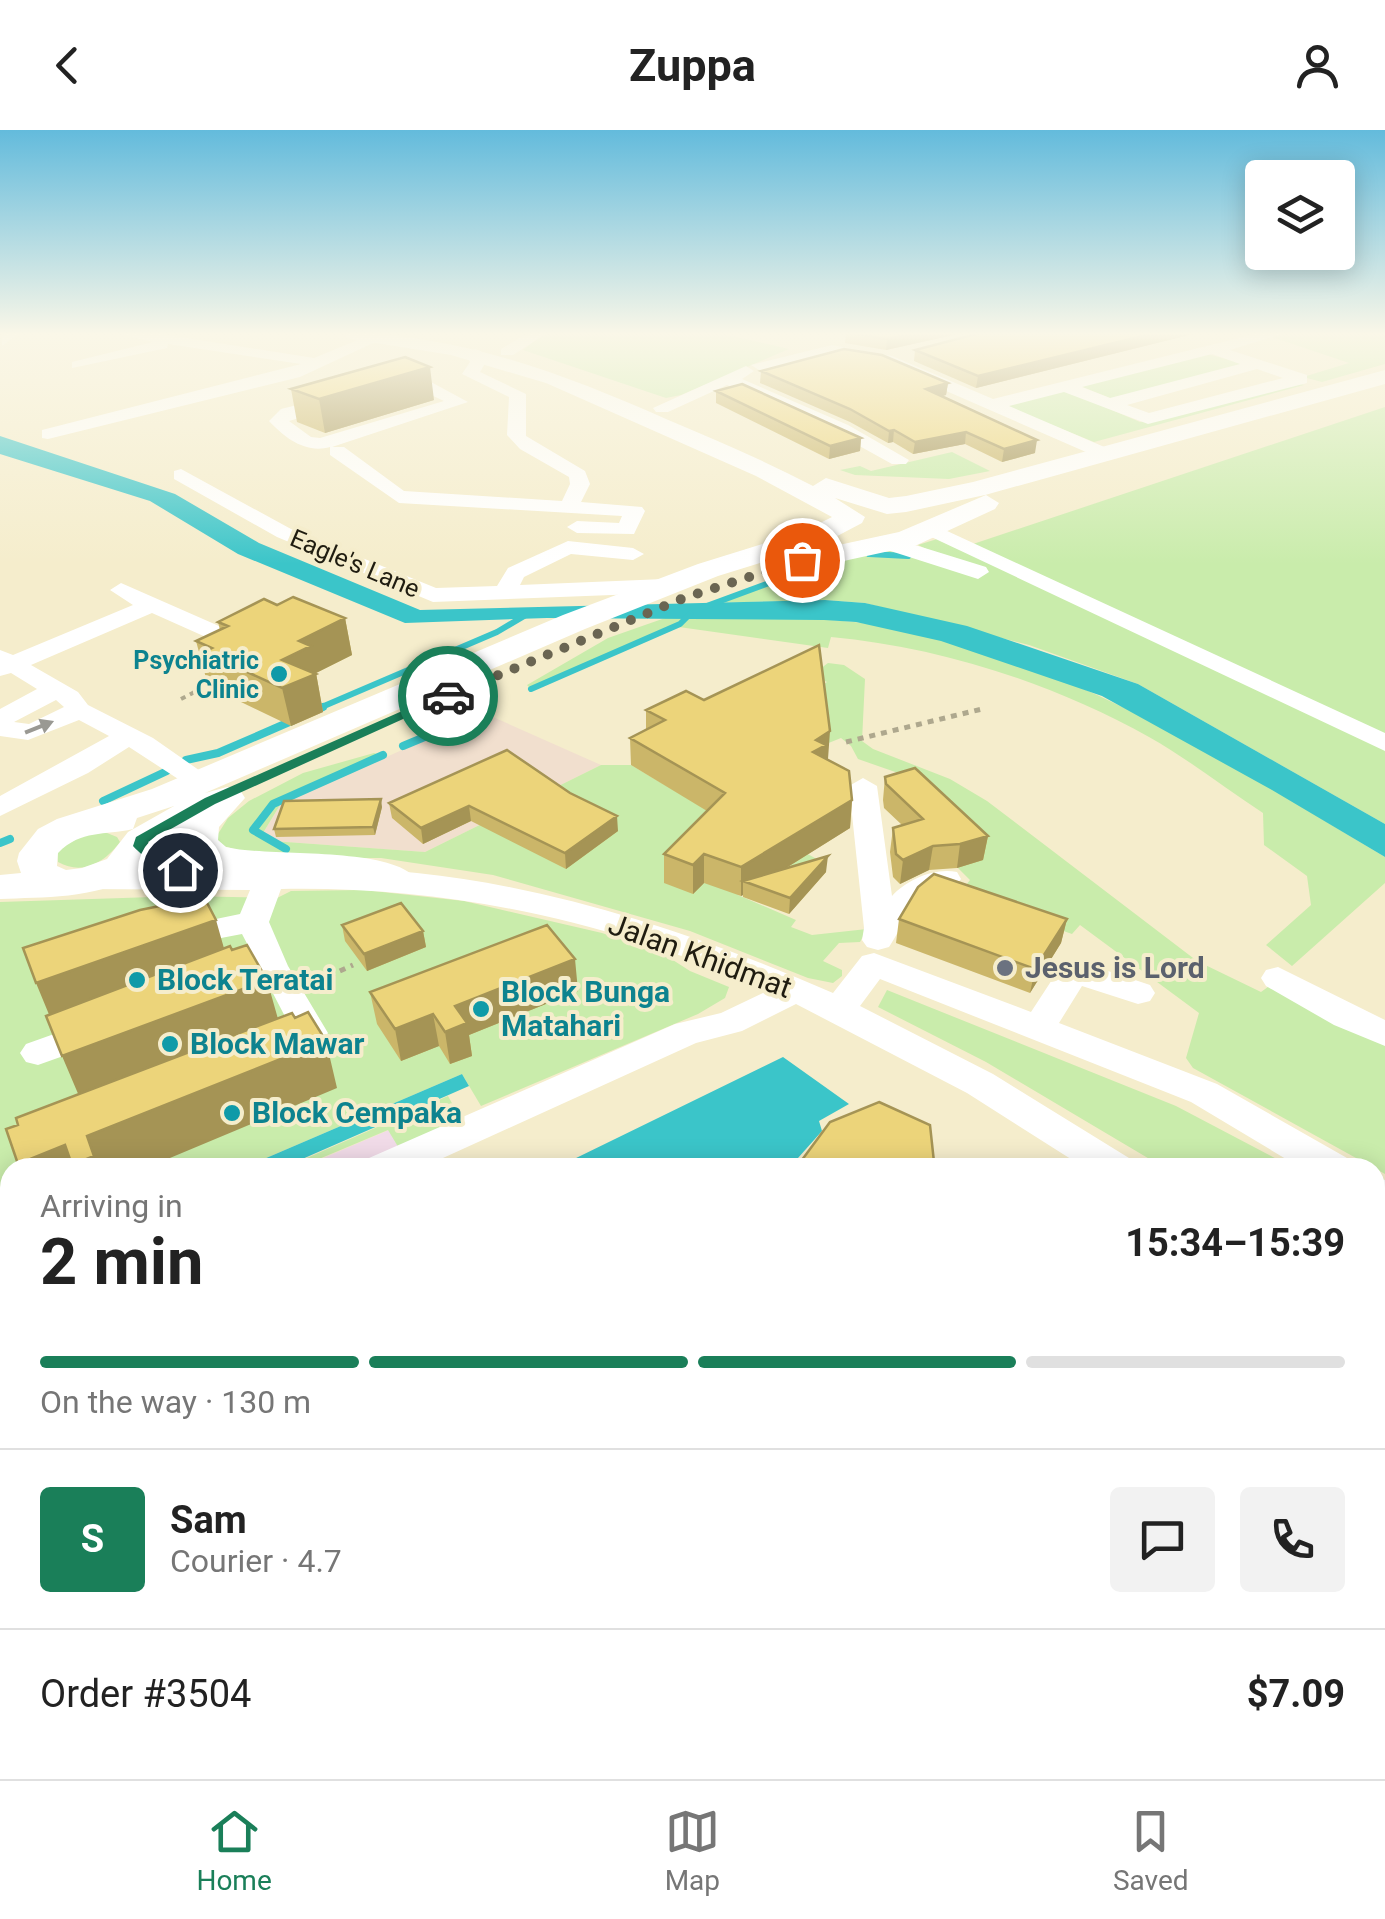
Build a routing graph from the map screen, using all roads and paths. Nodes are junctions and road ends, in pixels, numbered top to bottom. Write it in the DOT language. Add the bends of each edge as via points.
graph roads {
  1 [pos="145,410"];
  2 [pos="294,410"];
  3 [pos="434,410"];
  4 [pos="519,410"];
  5 [pos="634,410"];
  6 [pos="666,410"];
  7 [pos="799,410"];
  8 [pos="1003,410"];
  9 [pos="1124,410"];
  10 [pos="1182,410"];
  11 [pos="1262,410"];
  12 [pos="1314,410"];
  13 [pos="48,434"];
  14 [pos="337,452"];
  15 [pos="1102,453"];
  16 [pos="899,460"];
  17 [pos="778,469"];
  18 [pos="182,475"];
  19 [pos="996,490"];
  20 [pos="852,517"];
  21 [pos="887,528"];
  22 [pos="926,529"];
  23 [pos="977,551"];
  24 [pos="952,563"];
  25 [pos="708,570"];
  26 [pos="1001,572"];
  27 [pos="121,590"];
  28 [pos="652,600"];
  29 [pos="152,605"];
  30 [pos="202,659"];
  31 [pos="4,664"];
  32 [pos="214,682"];
  33 [pos="55,690"];
  34 [pos="181,700"];
  35 [pos="982,709"];
  36 [pos="79,710"];
  37 [pos="0,721"];
  38 [pos="128,736"];
  39 [pos="846,742"];
  40 [pos="1385,742"];
  41 [pos="220,785"];
  42 [pos="864,786"];
  43 [pos="0,807"];
  44 [pos="94,820"];
  45 [pos="52,835"];
  46 [pos="141,843"];
  47 [pos="0,858"];
  48 [pos="256,878"];
  49 [pos="69,880"];
  50 [pos="946,880"];
  51 [pos="398,881"];
  52 [pos="0,887"];
  53 [pos="253,922"];
  54 [pos="880,928"];
  55 [pos="147,942"];
  56 [pos="686,945"];
  57 [pos="354,964"];
  58 [pos="874,964"];
  59 [pos="1278,978"];
  60 [pos="236,980"];
  61 [pos="281,981"];
  62 [pos="796,990"];
  63 [pos="1138,993"];
  64 [pos="839,1009"];
  65 [pos="128,1020"];
  66 [pos="1038,1029"];
  67 [pos="688,1034"];
  68 [pos="1385,1034"];
  69 [pos="38,1053"];
  70 [pos="257,1054"];
  71 [pos="442,1156"];
  72 [pos="1099,1158"];
  73 [pos="1315,1158"];
  1 -- 13 [label="street"];
  2 -- 3 [label="street" via="278,421 312,444"];
  4 -- 14 [label="street" via="520,440 578,475 573,517 399,497"];
  5 -- 17 [label="main road"];
  6 -- 17 [label="main road"];
  7 -- 16 [label="street"];
  8 -- 15 [label="street"];
  9 -- 10 [label="street" via="1148,419"];
  11 -- 15 [label="main road"];
  12 -- 19 [label="main road"];
  15 -- 19 [label="main road"];
  17 -- 19 [label="main road" via="894,492"];
  17 -- 20 [label="main road"];
  17 -- 21 [label="main road" via="824,486"];
  17 -- 25 [label="main road" via="804,503 798,524"];
  18 -- 28 [label="street, Eagle's Lane" via="284,533 432,595 509,585"];
  19 -- 21 [label="main road" via="976,489"];
  19 -- 22 [label="main road"];
  20 -- 21 [label="main road" via="861,528"];
  20 -- 25 [label="main road" via="802,542"];
  21 -- 22 [label="main road"];
  21 -- 24 [label="street"];
  21 -- 28 [label="main road" via="802,560"];
  22 -- 23 [label="street"];
  23 -- 24 [label="street"];
  23 -- 26 [label="street"];
  24 -- 26 [label="street"];
  25 -- 28 [label="main road"];
  26 -- 40 [label="street" via="1112,612"];
  27 -- 29 [label="street"];
  28 -- 41 [label="main road"];
  28 -- 41 [label="main road" via="574,622"];
  29 -- 30 [label="street" via="236,642"];
  29 -- 31 [label="street"];
  31 -- 33 [label="street"];
  32 -- 34 [label="path"];
  33 -- 36 [label="street"];
  33 -- 37 [label="street"];
  35 -- 39 [label="path"];
  37 -- 36 [label="street, one-way" via="20,734"];
  36 -- 38 [label="street"];
  38 -- 41 [label="street"];
  38 -- 43 [label="street"];
  41 -- 44 [label="main road"];
  41 -- 46 [label="main road"];
  41 -- 51 [label="main road" via="197,832 200,848 212,856 242,864 360,869"];
  42 -- 54 [label="street"];
  44 -- 45 [label="main road"];
  44 -- 46 [label="main road" via="132,826"];
  45 -- 47 [label="main road"];
  45 -- 49 [label="main road" via="34,859 45,877"];
  46 -- 48 [label="street, Jalan Khidmat" via="180,870"];
  46 -- 49 [label="main road" via="134,858 112,873"];
  48 -- 49 [label="street, Jalan Khidmat" via="164,884"];
  48 -- 51 [label="street, Jalan Khidmat"];
  48 -- 53 [label="street"];
  49 -- 52 [label="main road"];
  50 -- 54 [label="street" via="913,891"];
  51 -- 56 [label="street, Jalan Khidmat" via="514,900"];
  53 -- 55 [label="street"];
  53 -- 61 [label="street"];
  54 -- 58 [label="street"];
  56 -- 62 [label="street, Jalan Khidmat"];
  56 -- 67 [label="street" via="695,961 738,982 730,1000"];
  57 -- 61 [label="path"];
  58 -- 64 [label="street"];
  58 -- 66 [label="street"];
  59 -- 68 [label="street"];
  60 -- 61 [label="street"];
  61 -- 70 [label="street" via="311,1033"];
  62 -- 64 [label="street, Jalan Khidmat"];
  62 -- 67 [label="street" via="730,1023"];
  63 -- 66 [label="street" via="1076,971"];
  64 -- 72 [label="street, Jalan Khidmat" via="968,1077"];
  65 -- 69 [label="street"];
  66 -- 73 [label="street" via="1204,1093"];
  67 -- 71 [label="street"];
}
